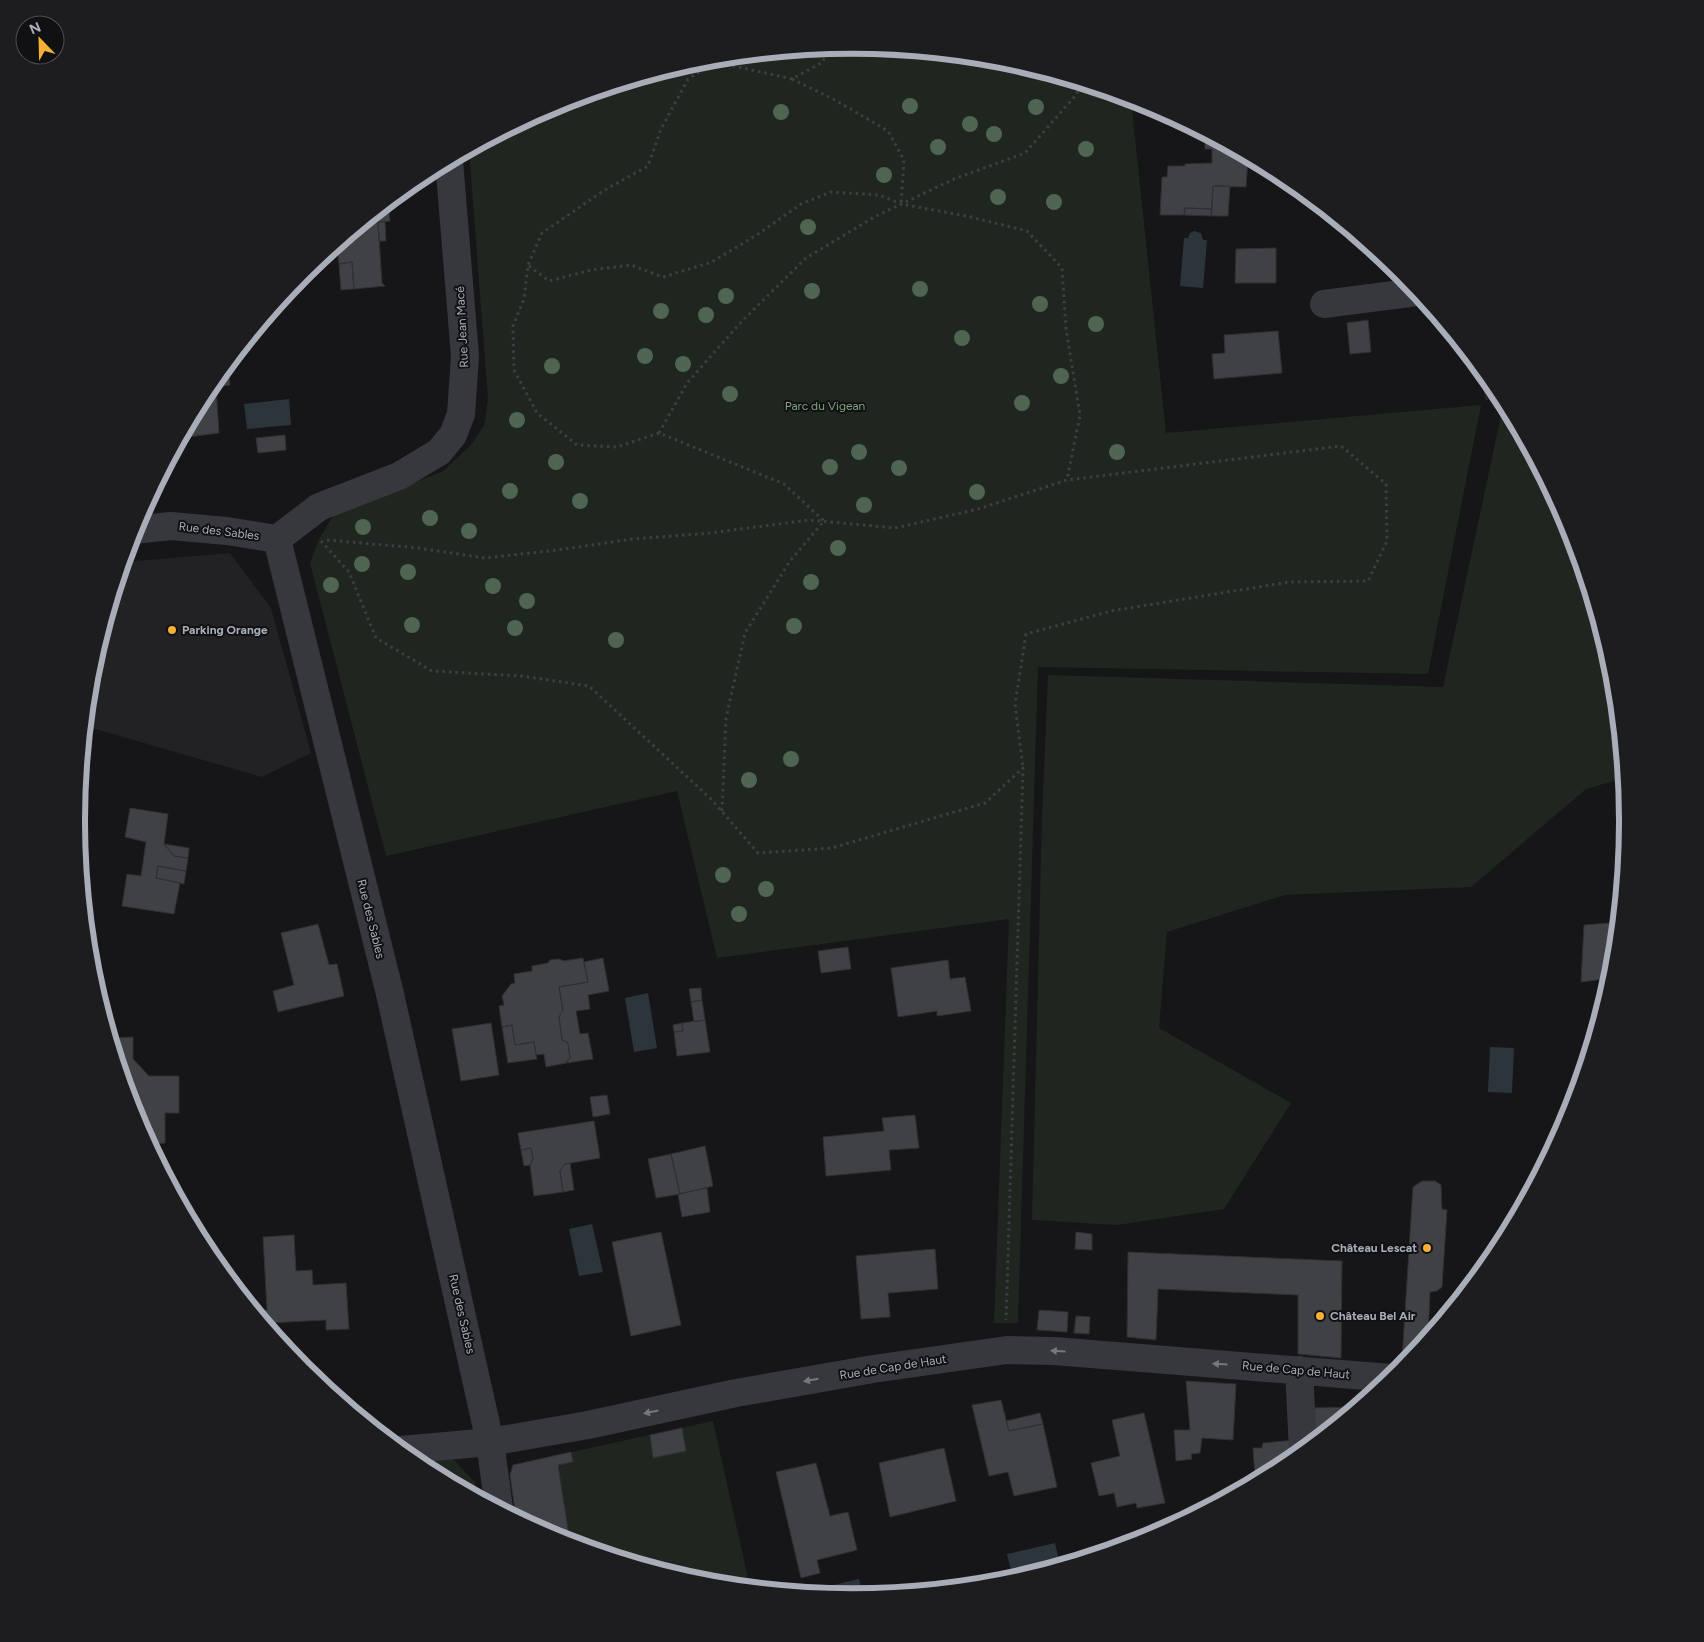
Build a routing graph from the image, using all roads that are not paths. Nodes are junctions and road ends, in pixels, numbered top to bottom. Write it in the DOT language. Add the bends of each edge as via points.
graph roads {
  1 [pos="450,168"];
  2 [pos="1409,293"];
  3 [pos="1324,304"];
  4 [pos="142,529"];
  5 [pos="277,538"];
  6 [pos="1299,1370"];
  7 [pos="1381,1377"];
  8 [pos="490,1442"];
  9 [pos="1303,1442"];
  10 [pos="412,1449"];
  11 [pos="498,1501"];
  1 -- 5 [label="street, Rue Jean Macé" via="466,356 461,414 453,435 439,452 399,476 319,507"];
  2 -- 3 [label="street"];
  4 -- 5 [label="street, Rue des Sables" via="171,526"];
  5 -- 8 [label="street, Rue des Sables" via="390,994"];
  6 -- 7 [label="street, Rue de Cap de Haut"];
  6 -- 8 [label="street, Rue de Cap de Haut, one-way" via="1007,1350 746,1391 588,1426"];
  6 -- 9 [label="street"];
  8 -- 10 [label="street, Rue de Cap de Haut"];
  8 -- 11 [label="street, Rue des Sables"];
}
